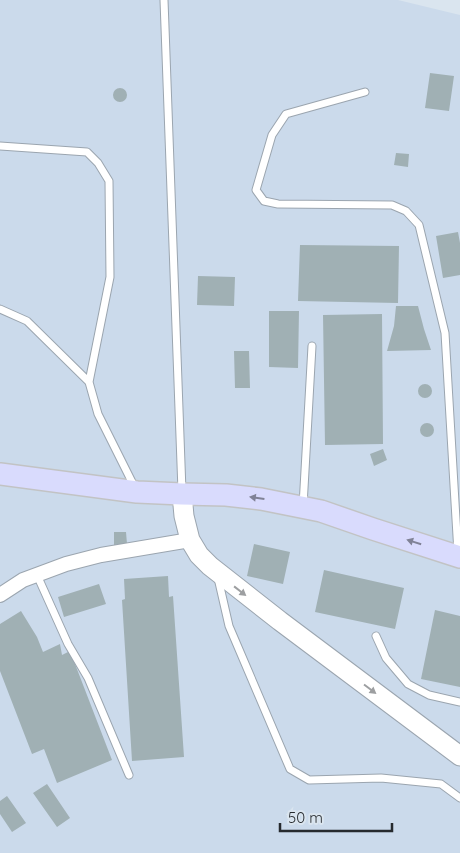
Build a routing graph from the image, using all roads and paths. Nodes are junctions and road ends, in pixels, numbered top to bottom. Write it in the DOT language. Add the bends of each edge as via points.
graph roads {
  1 [pos="164,0"];
  2 [pos="365,92"];
  3 [pos="0,146"];
  4 [pos="0,309"];
  5 [pos="312,346"];
  6 [pos="89,382"];
  7 [pos="0,474"];
  8 [pos="137,492"];
  9 [pos="182,494"];
  10 [pos="303,507"];
  11 [pos="190,540"];
  12 [pos="459,548"];
  13 [pos="217,572"];
  14 [pos="37,575"];
  15 [pos="0,595"];
  16 [pos="376,636"];
  17 [pos="460,702"];
  18 [pos="460,756"];
  19 [pos="128,775"];
  20 [pos="460,798"];
  1 -- 9 [label="lane"];
  2 -- 12 [label="lane" via="286,114 272,135 256,190 264,201 278,204 392,205 406,211 419,225 445,333"];
  3 -- 6 [label="lane" via="87,152 109,181 110,277"];
  4 -- 6 [label="lane" via="27,321"];
  5 -- 10 [label="lane"];
  6 -- 8 [label="lane" via="98,414"];
  7 -- 8 [label="main road"];
  8 -- 9 [label="main road"];
  10 -- 9 [label="main road, one-way" via="226,494"];
  9 -- 11 [label="street"];
  12 -- 10 [label="main road, one-way" via="372,529"];
  11 -- 13 [label="street" via="199,555"];
  11 -- 14 [label="street" via="101,555"];
  13 -- 18 [label="street, one-way"];
  13 -- 20 [label="lane" via="229,626 290,769 309,780 382,778 441,784"];
  14 -- 15 [label="street"];
  14 -- 19 [label="lane" via="68,644 88,678"];
  16 -- 17 [label="lane" via="386,658 408,684 429,695"];
}
